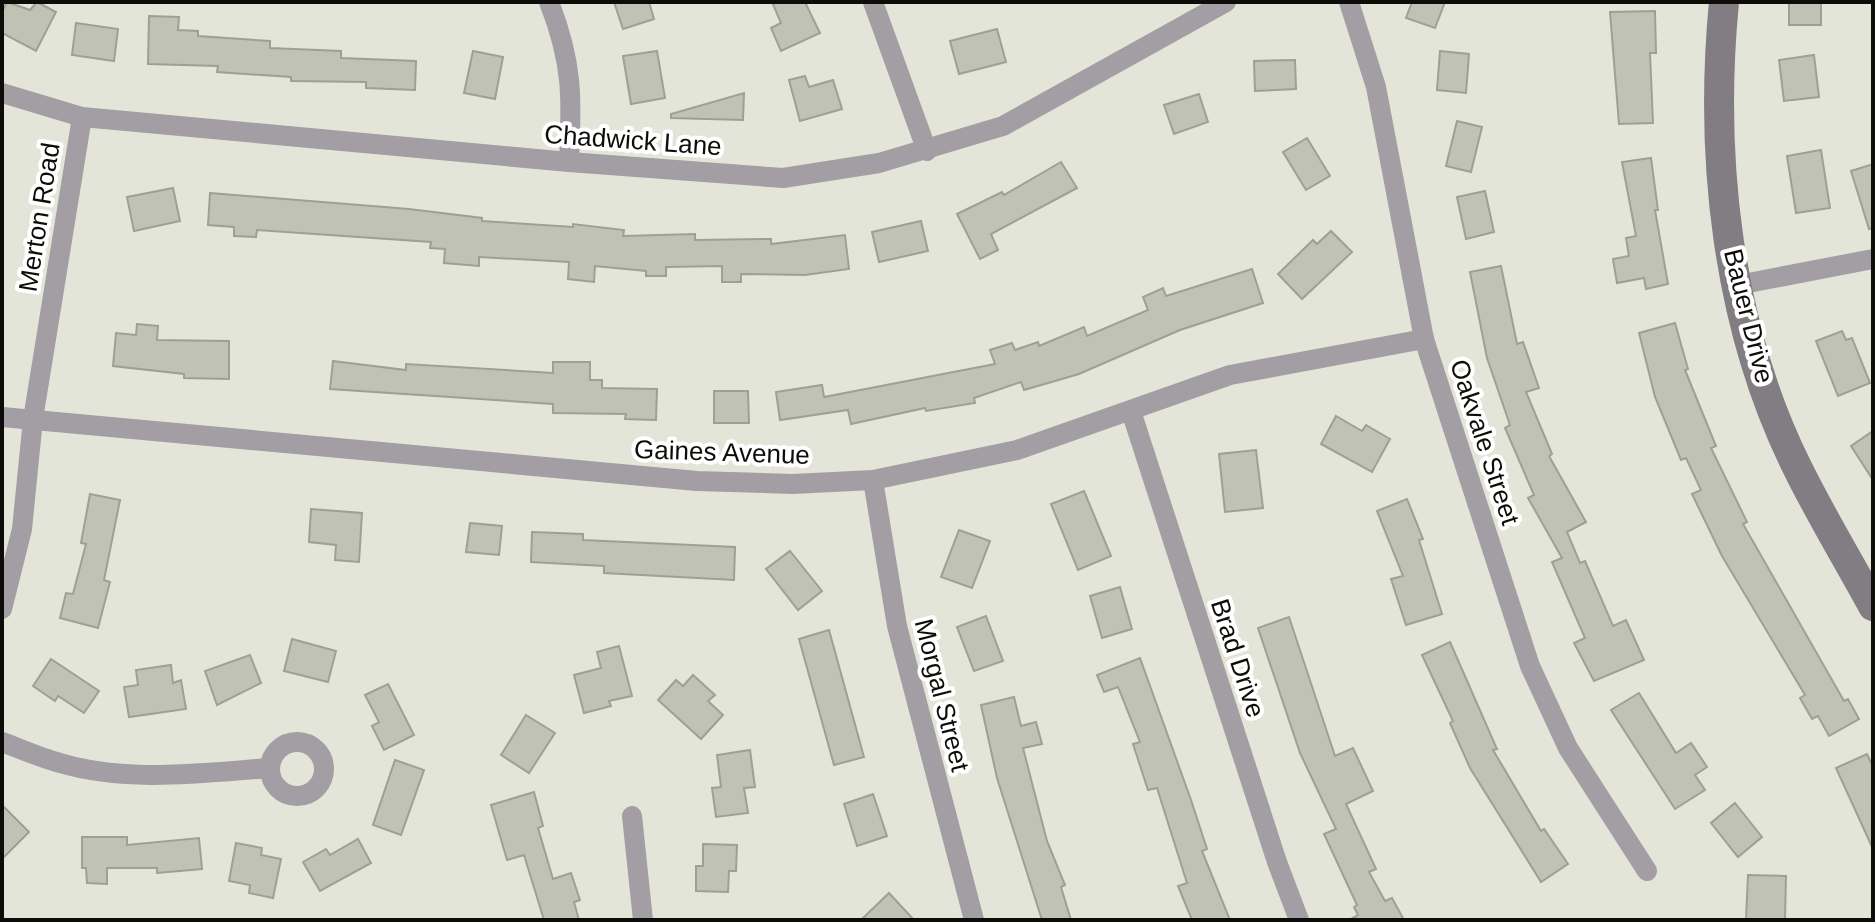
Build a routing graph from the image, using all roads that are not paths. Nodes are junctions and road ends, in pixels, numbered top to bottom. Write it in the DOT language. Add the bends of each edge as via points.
graph roads {
  1 [pos="549,2"];
  2 [pos="873,2"];
  3 [pos="1226,2"];
  4 [pos="1349,2"];
  5 [pos="1724,2"];
  6 [pos="2,93"];
  7 [pos="82,117"];
  8 [pos="927,151"];
  9 [pos="569,162"];
  10 [pos="1873,259"];
  11 [pos="1738,285"];
  12 [pos="1424,339"];
  13 [pos="1131,411"];
  14 [pos="2,417"];
  15 [pos="33,419"];
  16 [pos="873,480"];
  17 [pos="1873,606"];
  18 [pos="2,609"];
  19 [pos="2,742"];
  20 [pos="270,768"];
  21 [pos="632,816"];
  22 [pos="1647,871"];
  23 [pos="643,920"];
  24 [pos="974,920"];
  25 [pos="1299,920"];
  1 -- 9 [label="street" via="566,46 573,92"];
  2 -- 8 [label="street"];
  3 -- 8 [label="street, Chadwick Lane" via="1003,126"];
  4 -- 12 [label="street, Oakvale Street" via="1376,87"];
  5 -- 11 [label="street, Bauer Drive" via="1717,73 1721,189"];
  6 -- 7 [label="street, Chadwick Lane"];
  7 -- 9 [label="street, Chadwick Lane"];
  7 -- 15 [label="street, Merton Road"];
  8 -- 9 [label="street, Chadwick Lane" via="783,178"];
  10 -- 11 [label="street"];
  11 -- 17 [label="street, Bauer Drive" via="1760,372 1796,465"];
  12 -- 13 [label="street, Gaines Avenue" via="1230,375"];
  12 -- 22 [label="street, Oakvale Street" via="1530,666 1568,748"];
  13 -- 16 [label="street, Gaines Avenue" via="1017,450"];
  13 -- 25 [label="street, Brad Drive"];
  14 -- 15 [label="street, Gaines Avenue"];
  15 -- 16 [label="street, Gaines Avenue" via="697,481"];
  15 -- 18 [label="street, Merton Road" via="22,529"];
  16 -- 24 [label="street, Morgal Street" via="897,626"];
  19 -- 20 [label="street" via="62,764 128,773"];
  21 -- 23 [label="street"];
}
